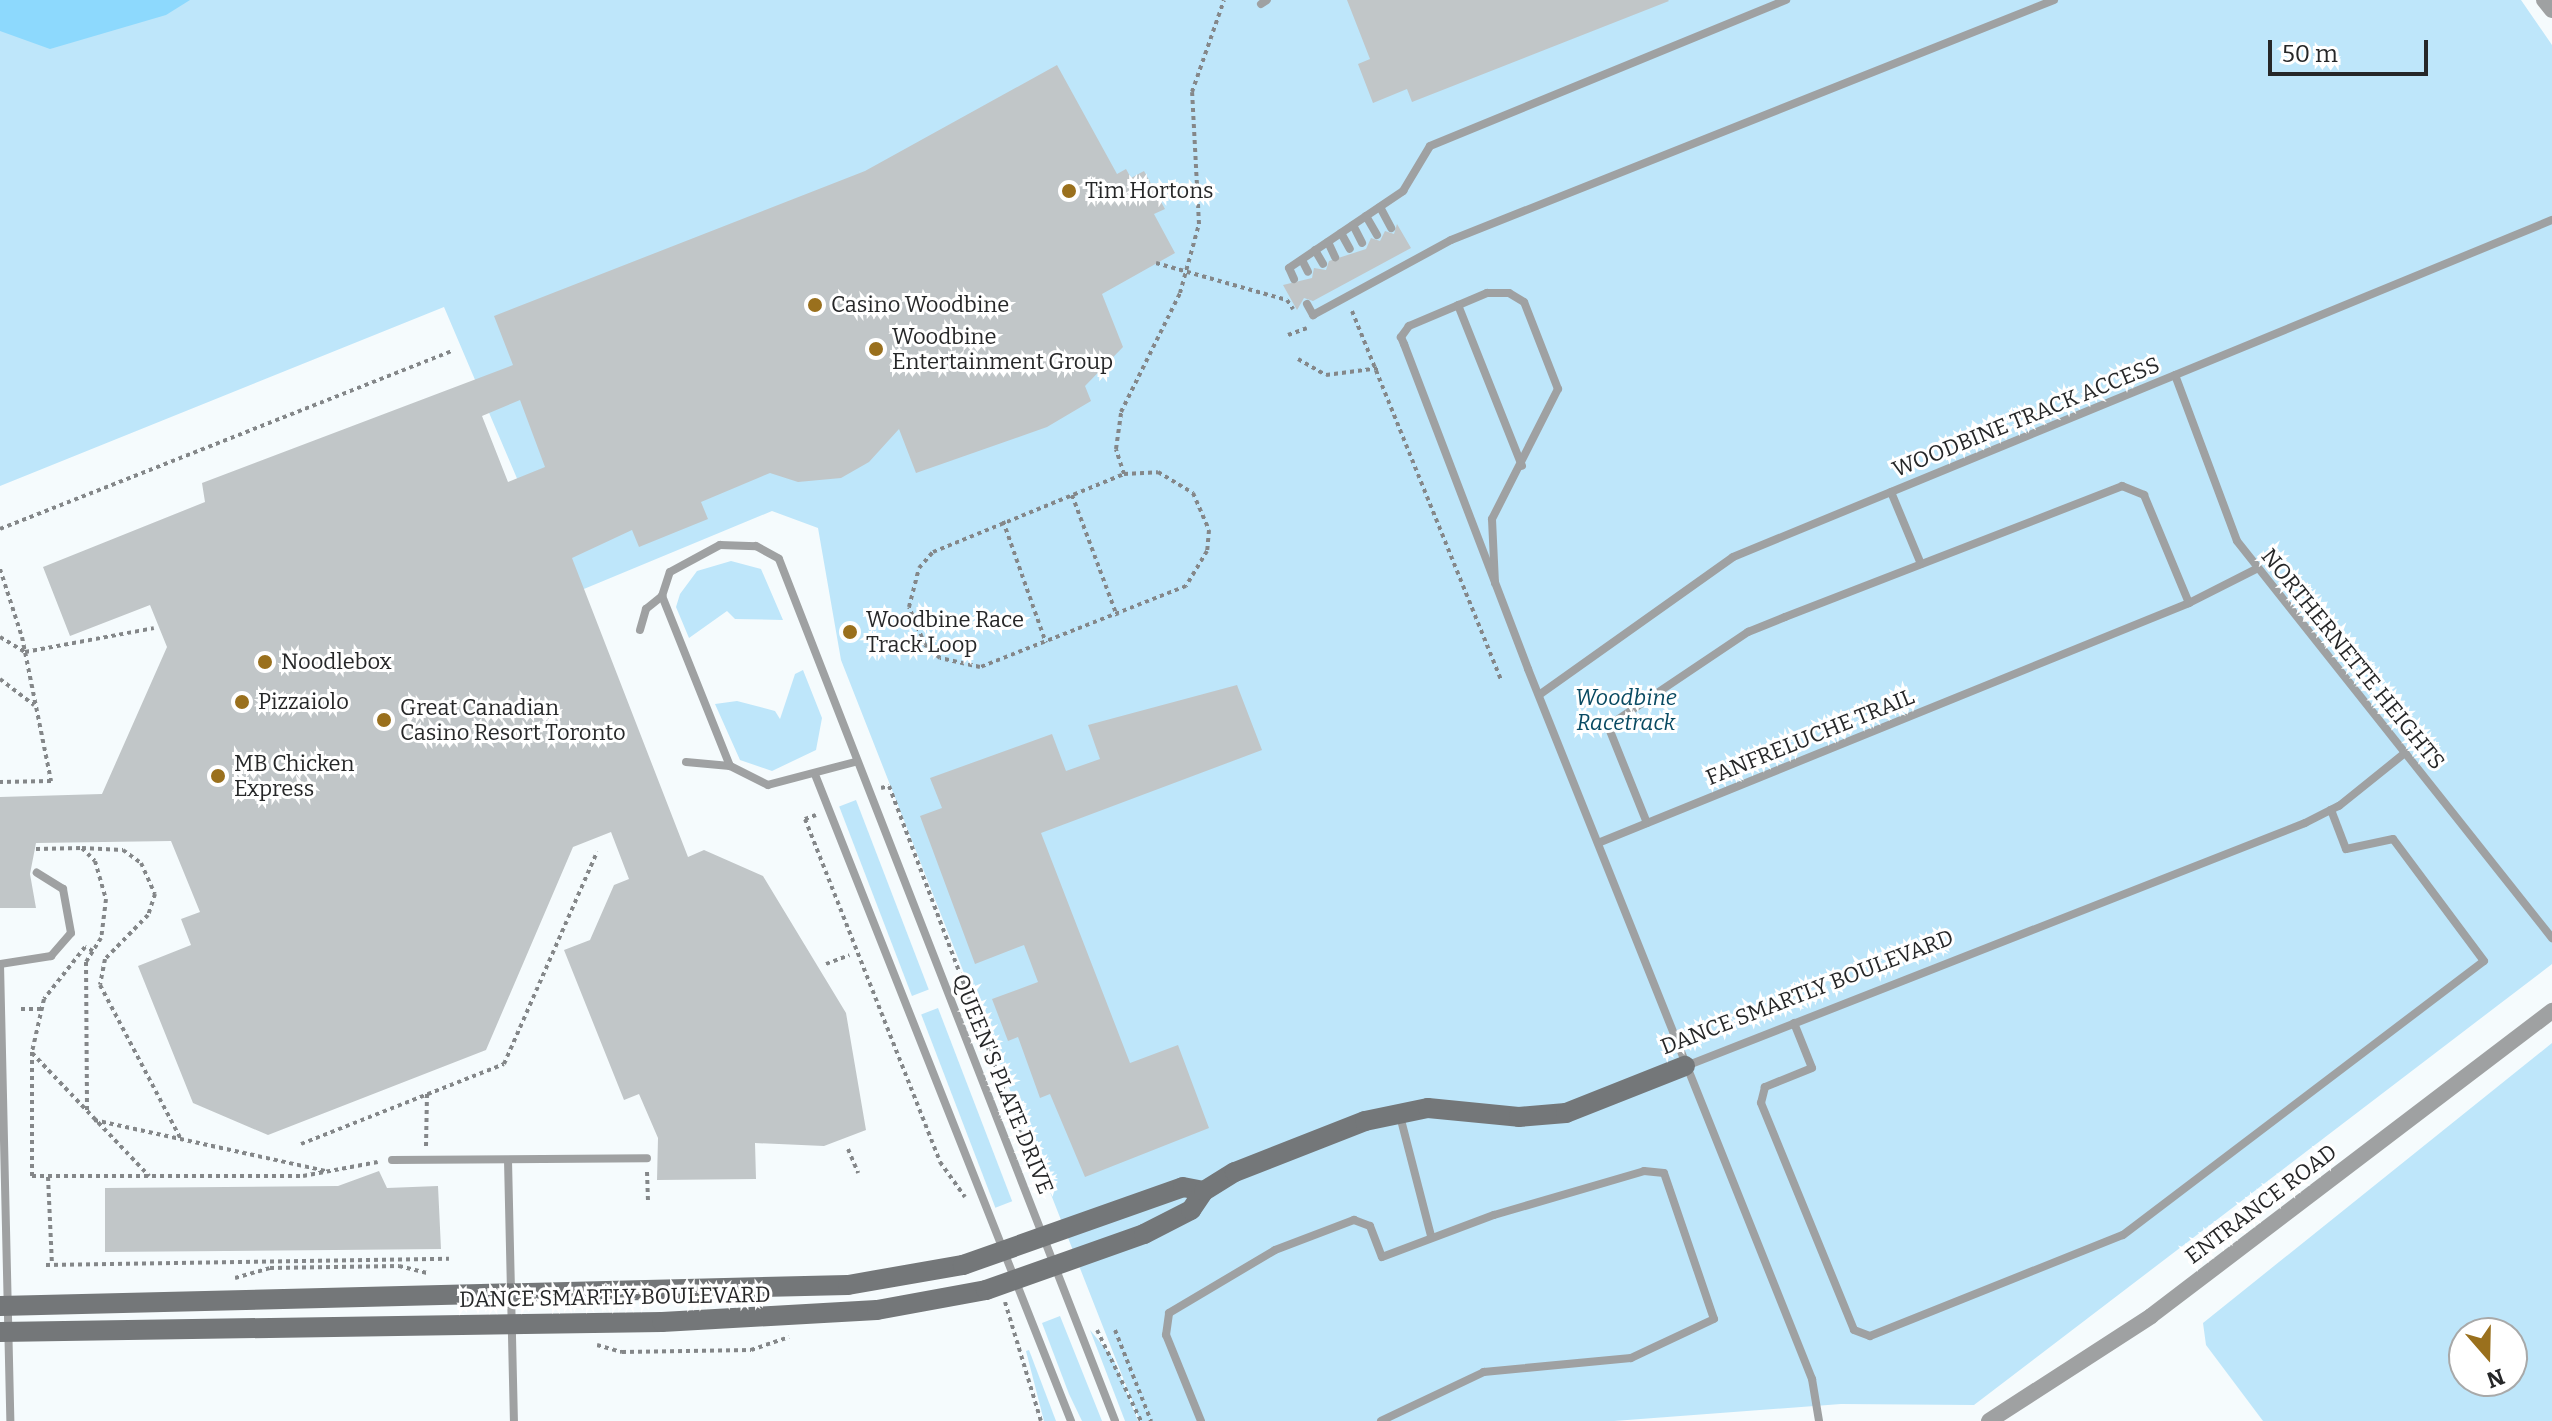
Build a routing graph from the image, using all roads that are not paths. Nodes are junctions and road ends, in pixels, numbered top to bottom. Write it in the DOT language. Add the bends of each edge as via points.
graph roads {
  1 [pos="1786,0"];
  2 [pos="2054,0"];
  3 [pos="2544,0"];
  4 [pos="2552,10"];
  5 [pos="1380,207"];
  6 [pos="1366,216"];
  7 [pos="2552,220"];
  8 [pos="1353,225"];
  9 [pos="1391,228"];
  10 [pos="1341,233"];
  11 [pos="1377,235"];
  12 [pos="1328,242"];
  13 [pos="1362,243"];
  14 [pos="1350,249"];
  15 [pos="1315,250"];
  16 [pos="1404,252"];
  17 [pos="1335,257"];
  18 [pos="1302,260"];
  19 [pos="1390,260"];
  20 [pos="1410,262"];
  21 [pos="1323,264"];
  22 [pos="1376,267"];
  23 [pos="1396,270"];
  24 [pos="1308,272"];
  25 [pos="1363,274"];
  26 [pos="1381,278"];
  27 [pos="1294,279"];
  28 [pos="1349,282"];
  29 [pos="1369,285"];
  30 [pos="1336,289"];
  31 [pos="1354,293"];
  32 [pos="1322,297"];
  33 [pos="1342,299"];
  34 [pos="1307,304"];
  35 [pos="1458,305"];
  36 [pos="1328,307"];
  37 [pos="2175,375"];
  38 [pos="1522,466"];
  39 [pos="1891,492"];
  40 [pos="1921,564"];
  41 [pos="2256,569"];
  42 [pos="1495,583"];
  43 [pos="662,596"];
  44 [pos="2189,603"];
  45 [pos="640,630"];
  46 [pos="1539,695"];
  47 [pos="2405,753"];
  48 [pos="686,762"];
  49 [pos="855,762"];
  50 [pos="730,766"];
  51 [pos="816,777"];
  52 [pos="2331,810"];
  53 [pos="1647,823"];
  54 [pos="1598,843"];
  55 [pos="37,873"];
  56 [pos="2552,938"];
  57 [pos="0,964"];
  58 [pos="2552,1011"];
  59 [pos="1794,1023"];
  60 [pos="1,1045"];
  61 [pos="1685,1066"];
  62 [pos="1399,1112"];
  63 [pos="2,1121"];
  64 [pos="647,1158"];
  65 [pos="392,1160"];
  66 [pos="508,1160"];
  67 [pos="1204,1191"];
  68 [pos="1044,1236"];
  69 [pos="1431,1236"];
  70 [pos="1003,1251"];
  71 [pos="1055,1265"];
  72 [pos="1014,1280"];
  73 [pos="512,1298"];
  74 [pos="4,1306"];
  75 [pos="513,1324"];
  76 [pos="4,1332"];
  77 [pos="10,1421"];
  78 [pos="514,1421"];
  79 [pos="1071,1421"];
  80 [pos="1115,1421"];
  81 [pos="1201,1421"];
  82 [pos="1381,1421"];
  83 [pos="1819,1421"];
  84 [pos="1989,1421"];
  1 -- 5 [label="lane" via="1430,146 1403,191"];
  2 -- 20 [label="lane" via="1451,240"];
  3 -- 4 [label="street"];
  5 -- 6 [label="lane"];
  5 -- 9 [label="lane"];
  6 -- 8 [label="lane"];
  6 -- 11 [label="lane"];
  7 -- 37 [label="lane, WOODBINE TRACK ACCESS"];
  8 -- 10 [label="lane"];
  8 -- 13 [label="lane"];
  10 -- 12 [label="lane"];
  10 -- 14 [label="lane"];
  12 -- 15 [label="lane"];
  12 -- 17 [label="lane"];
  15 -- 18 [label="lane"];
  15 -- 21 [label="lane"];
  16 -- 20 [label="lane"];
  18 -- 24 [label="lane"];
  18 -- 27 [label="lane" via="1289,268"];
  19 -- 23 [label="lane"];
  20 -- 23 [label="lane"];
  22 -- 26 [label="lane"];
  23 -- 26 [label="lane"];
  25 -- 29 [label="lane"];
  26 -- 29 [label="lane"];
  28 -- 31 [label="lane"];
  29 -- 31 [label="lane"];
  30 -- 33 [label="lane"];
  31 -- 33 [label="lane"];
  32 -- 36 [label="lane"];
  33 -- 36 [label="lane"];
  34 -- 36 [label="lane" via="1316,319"];
  35 -- 38 [label="lane"];
  35 -- 38 [label="lane" via="1487,293 1524,302 1553,370 1554,407"];
  35 -- 42 [label="lane" via="1409,326 1401,337"];
  37 -- 39 [label="lane, WOODBINE TRACK ACCESS"];
  37 -- 41 [label="lane, NORTHERNETTE HEIGHTS" via="2237,541"];
  38 -- 42 [label="lane" via="1492,519"];
  39 -- 40 [label="lane"];
  39 -- 46 [label="lane, WOODBINE TRACK ACCESS" via="1733,557"];
  40 -- 44 [label="lane" via="2122,486 2134,487"];
  40 -- 53 [label="lane" via="1748,632 1608,726"];
  41 -- 44 [label="lane, FANFRELUCHE TRAIL"];
  41 -- 47 [label="lane, NORTHERNETTE HEIGHTS"];
  42 -- 46 [label="lane"];
  43 -- 45 [label="lane, QUEEN'S PLATE DRIVE" via="646,609"];
  43 -- 49 [label="lane, QUEEN'S PLATE DRIVE" via="670,572 720,545 756,546 779,559"];
  43 -- 50 [label="lane"];
  44 -- 53 [label="lane, FANFRELUCHE TRAIL"];
  46 -- 54 [label="lane"];
  47 -- 52 [label="lane, DANCE SMARTLY BOULEVARD"];
  47 -- 56 [label="lane, NORTHERNETTE HEIGHTS"];
  48 -- 50 [label="lane"];
  49 -- 51 [label="lane"];
  49 -- 68 [label="lane, QUEEN'S PLATE DRIVE"];
  50 -- 51 [label="lane" via="768,785"];
  51 -- 70 [label="lane"];
  52 -- 59 [label="lane, DANCE SMARTLY BOULEVARD"];
  52 -- 59 [label="lane" via="2346,849 2393,839 2484,961 2123,1235 1870,1336 1854,1330 1761,1103 1765,1087 1812,1068"];
  53 -- 54 [label="lane, FANFRELUCHE TRAIL"];
  54 -- 61 [label="lane"];
  55 -- 57 [label="lane" via="63,889 71,933 51,956"];
  57 -- 60 [label="lane"];
  58 -- 84 [label="street, ENTRANCE ROAD" via="2151,1316"];
  59 -- 61 [label="lane, DANCE SMARTLY BOULEVARD"];
  60 -- 63 [label="lane"];
  61 -- 62 [label="street, DANCE SMARTLY BOULEVARD" via="1566,1113"];
  61 -- 83 [label="lane" via="1812,1379"];
  62 -- 67 [label="street, DANCE SMARTLY BOULEVARD" via="1317,1139"];
  62 -- 69 [label="lane"];
  63 -- 74 [label="lane"];
  64 -- 66 [label="lane"];
  65 -- 66 [label="lane"];
  66 -- 73 [label="lane"];
  67 -- 68 [label="street, DANCE SMARTLY BOULEVARD" via="1183,1187"];
  67 -- 71 [label="street, DANCE SMARTLY BOULEVARD" via="1191,1210 1144,1234"];
  68 -- 70 [label="street, DANCE SMARTLY BOULEVARD"];
  68 -- 71 [label="lane, QUEEN'S PLATE DRIVE"];
  69 -- 81 [label="lane" via="1382,1257 1370,1226 1354,1220 1275,1250 1169,1313 1166,1335"];
  69 -- 82 [label="lane" via="1659,1170 1717,1312 1631,1358 1493,1370"];
  70 -- 72 [label="lane"];
  70 -- 73 [label="street, DANCE SMARTLY BOULEVARD" via="848,1285"];
  71 -- 72 [label="street, DANCE SMARTLY BOULEVARD"];
  71 -- 80 [label="lane, QUEEN'S PLATE DRIVE"];
  72 -- 75 [label="street, DANCE SMARTLY BOULEVARD" via="877,1310"];
  72 -- 79 [label="lane"];
  73 -- 74 [label="street, DANCE SMARTLY BOULEVARD"];
  73 -- 75 [label="lane"];
  74 -- 76 [label="lane"];
  75 -- 76 [label="street, DANCE SMARTLY BOULEVARD"];
  75 -- 78 [label="lane"];
  76 -- 77 [label="lane"];
}
